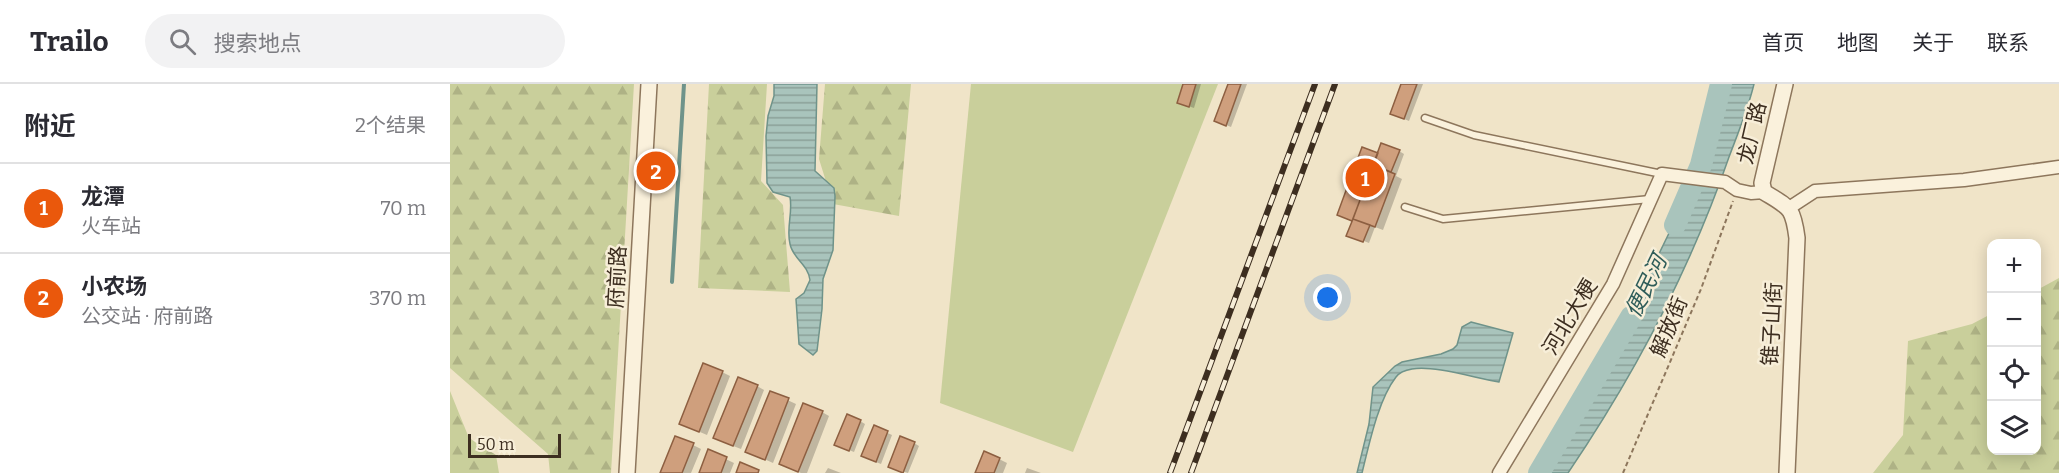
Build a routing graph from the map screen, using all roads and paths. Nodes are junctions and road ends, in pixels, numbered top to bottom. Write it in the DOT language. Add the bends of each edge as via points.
graph roads {
  1 [pos="649,84"];
  2 [pos="1785,84"];
  3 [pos="1425,118"];
  4 [pos="2059,167"];
  5 [pos="1662,174"];
  6 [pos="1737,190"];
  7 [pos="1764,192"];
  8 [pos="1651,199"];
  9 [pos="1405,207"];
  10 [pos="1789,208"];
  11 [pos="627,473"];
  12 [pos="1499,473"];
  13 [pos="1623,473"];
  14 [pos="1787,473"];
  1 -- 11 [label="street, 府前路"];
  2 -- 7 [label="street, 龙厂路" via="1762,183"];
  3 -- 5 [label="lane" via="1474,135"];
  4 -- 10 [label="street" via="1964,180 1815,191"];
  5 -- 6 [label="street" via="1725,182"];
  5 -- 8 [label="street, 河北大梗"];
  6 -- 7 [label="street"];
  6 -- 13 [label="path, 解放街" via="1701,290"];
  7 -- 10 [label="street"];
  8 -- 9 [label="lane" via="1443,219"];
  8 -- 12 [label="street, 河北大梗" via="1613,284"];
  10 -- 14 [label="street, 锥子山街" via="1794,218 1797,261"];
}
